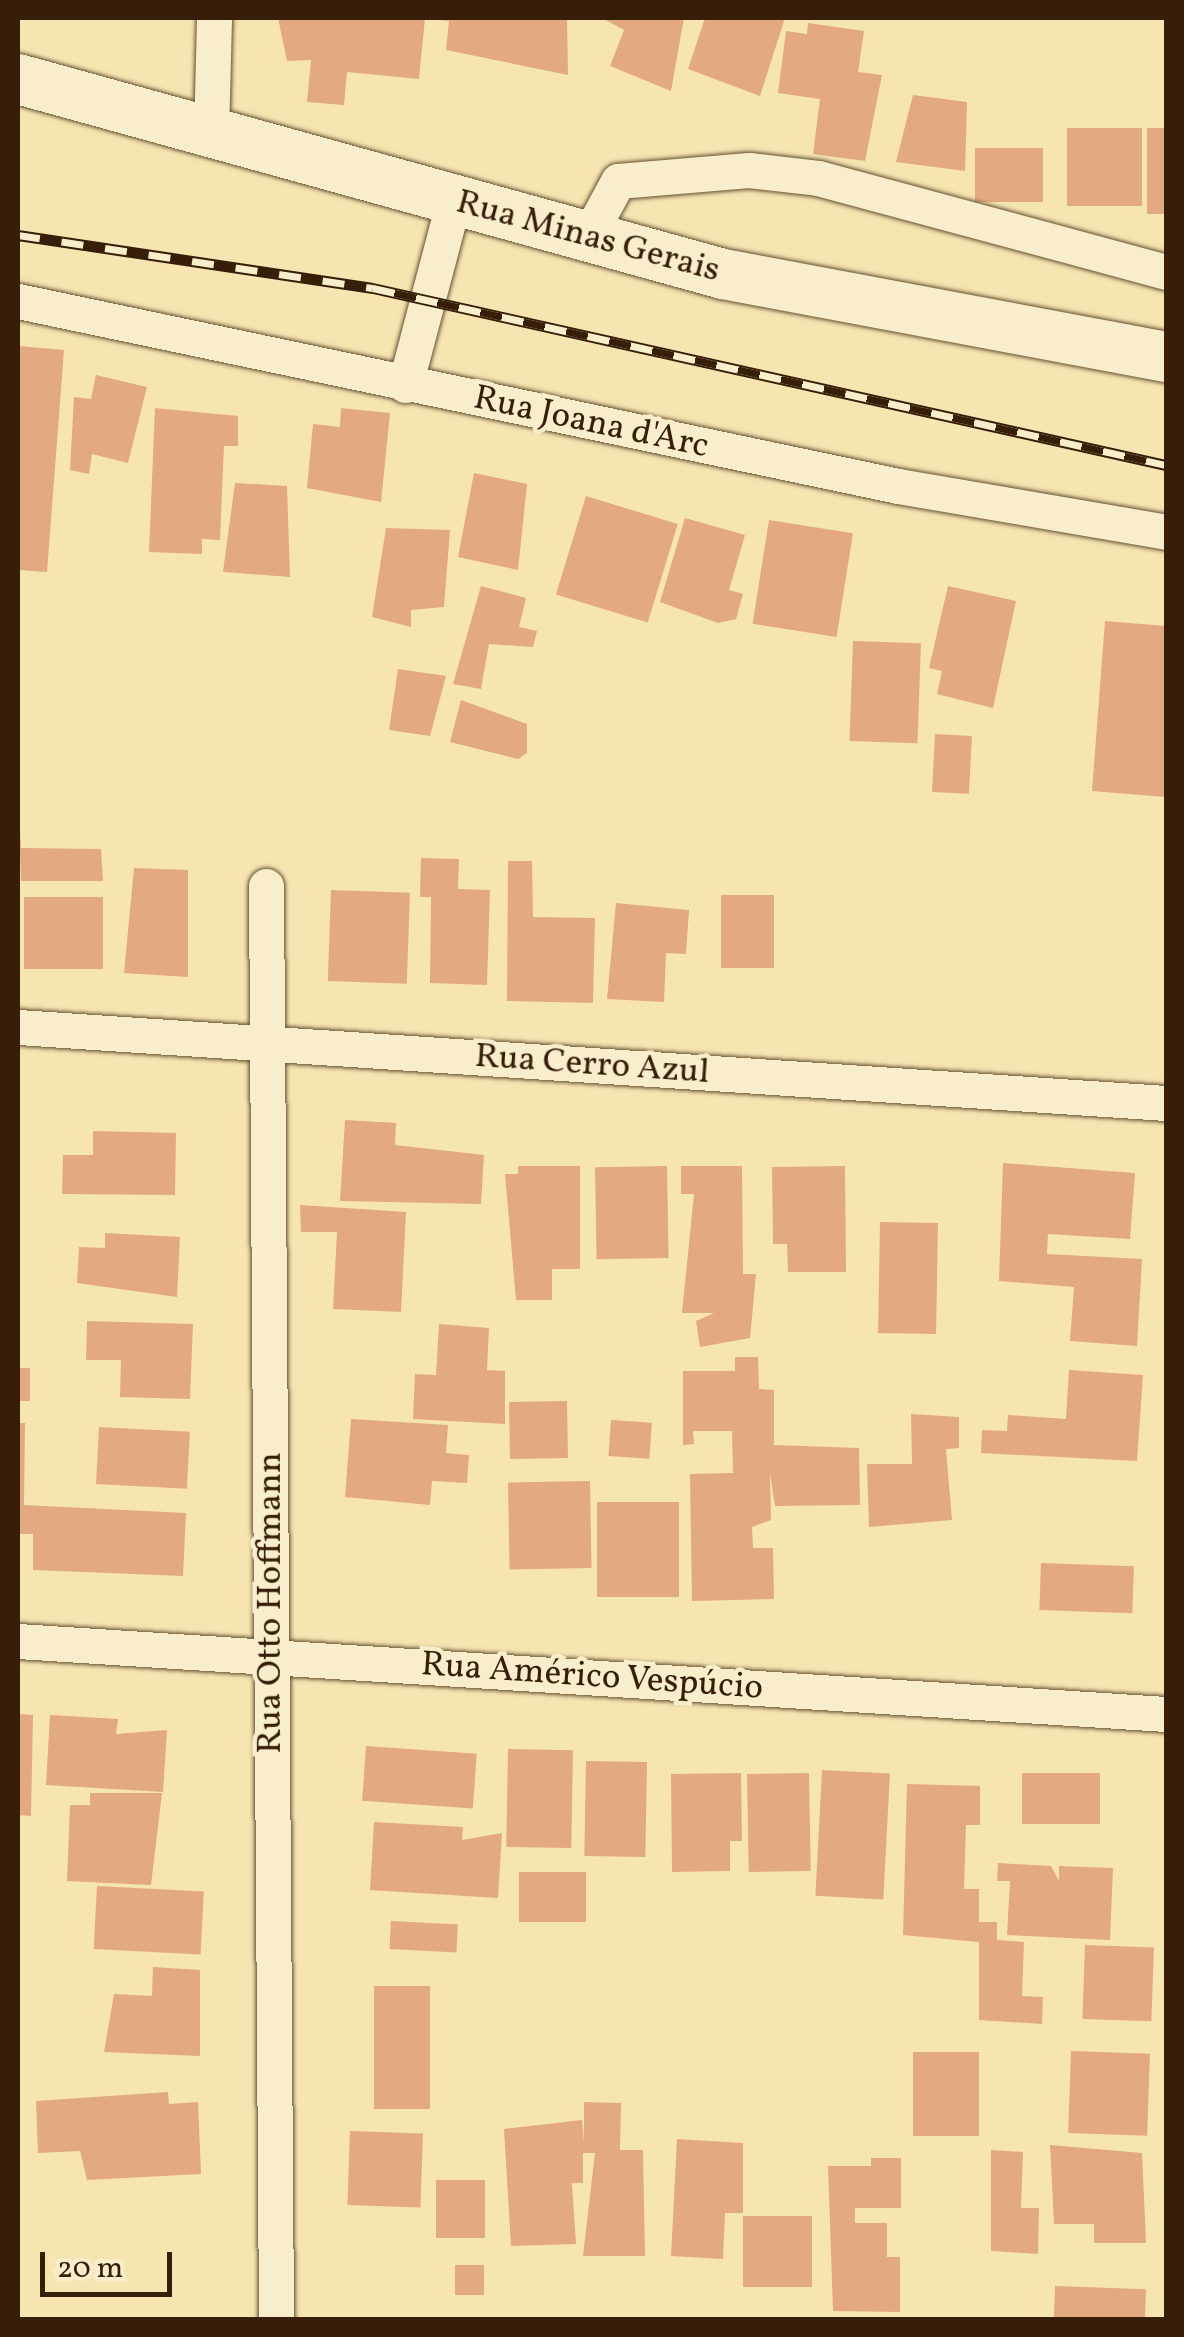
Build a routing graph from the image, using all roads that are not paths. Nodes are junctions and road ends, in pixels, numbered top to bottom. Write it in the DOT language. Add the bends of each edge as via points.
graph roads {
  1 [pos="214,18"];
  2 [pos="18,79"];
  3 [pos="212,134"];
  4 [pos="453,202"];
  5 [pos="586,240"];
  6 [pos="1166,272"];
  7 [pos="18,301"];
  8 [pos="1166,358"];
  9 [pos="405,385"];
  10 [pos="1166,532"];
  11 [pos="266,886"];
  12 [pos="18,1028"];
  13 [pos="266,1044"];
  14 [pos="1166,1103"];
  15 [pos="18,1641"];
  16 [pos="272,1657"];
  17 [pos="1166,1714"];
  18 [pos="276,2320"];
  1 -- 3 [label="street"];
  2 -- 3 [label="main road, Rua Minas Gerais"];
  3 -- 4 [label="main road, Rua Minas Gerais"];
  4 -- 5 [label="main road, Rua Minas Gerais"];
  4 -- 9 [label="street"];
  5 -- 6 [label="street" via="618,181 748,170 818,178"];
  5 -- 8 [label="main road, Rua Minas Gerais"];
  7 -- 9 [label="street, Rua Joana d'Arc"];
  9 -- 10 [label="street, Rua Joana d'Arc"];
  11 -- 13 [label="street, Rua Otto Hoffmann"];
  12 -- 13 [label="street, Rua Cerro Azul"];
  13 -- 14 [label="street, Rua Cerro Azul"];
  13 -- 16 [label="street, Rua Otto Hoffmann"];
  15 -- 16 [label="street, Rua Américo Vespúcio"];
  16 -- 17 [label="street, Rua Américo Vespúcio"];
  16 -- 18 [label="street, Rua Otto Hoffmann"];
}
